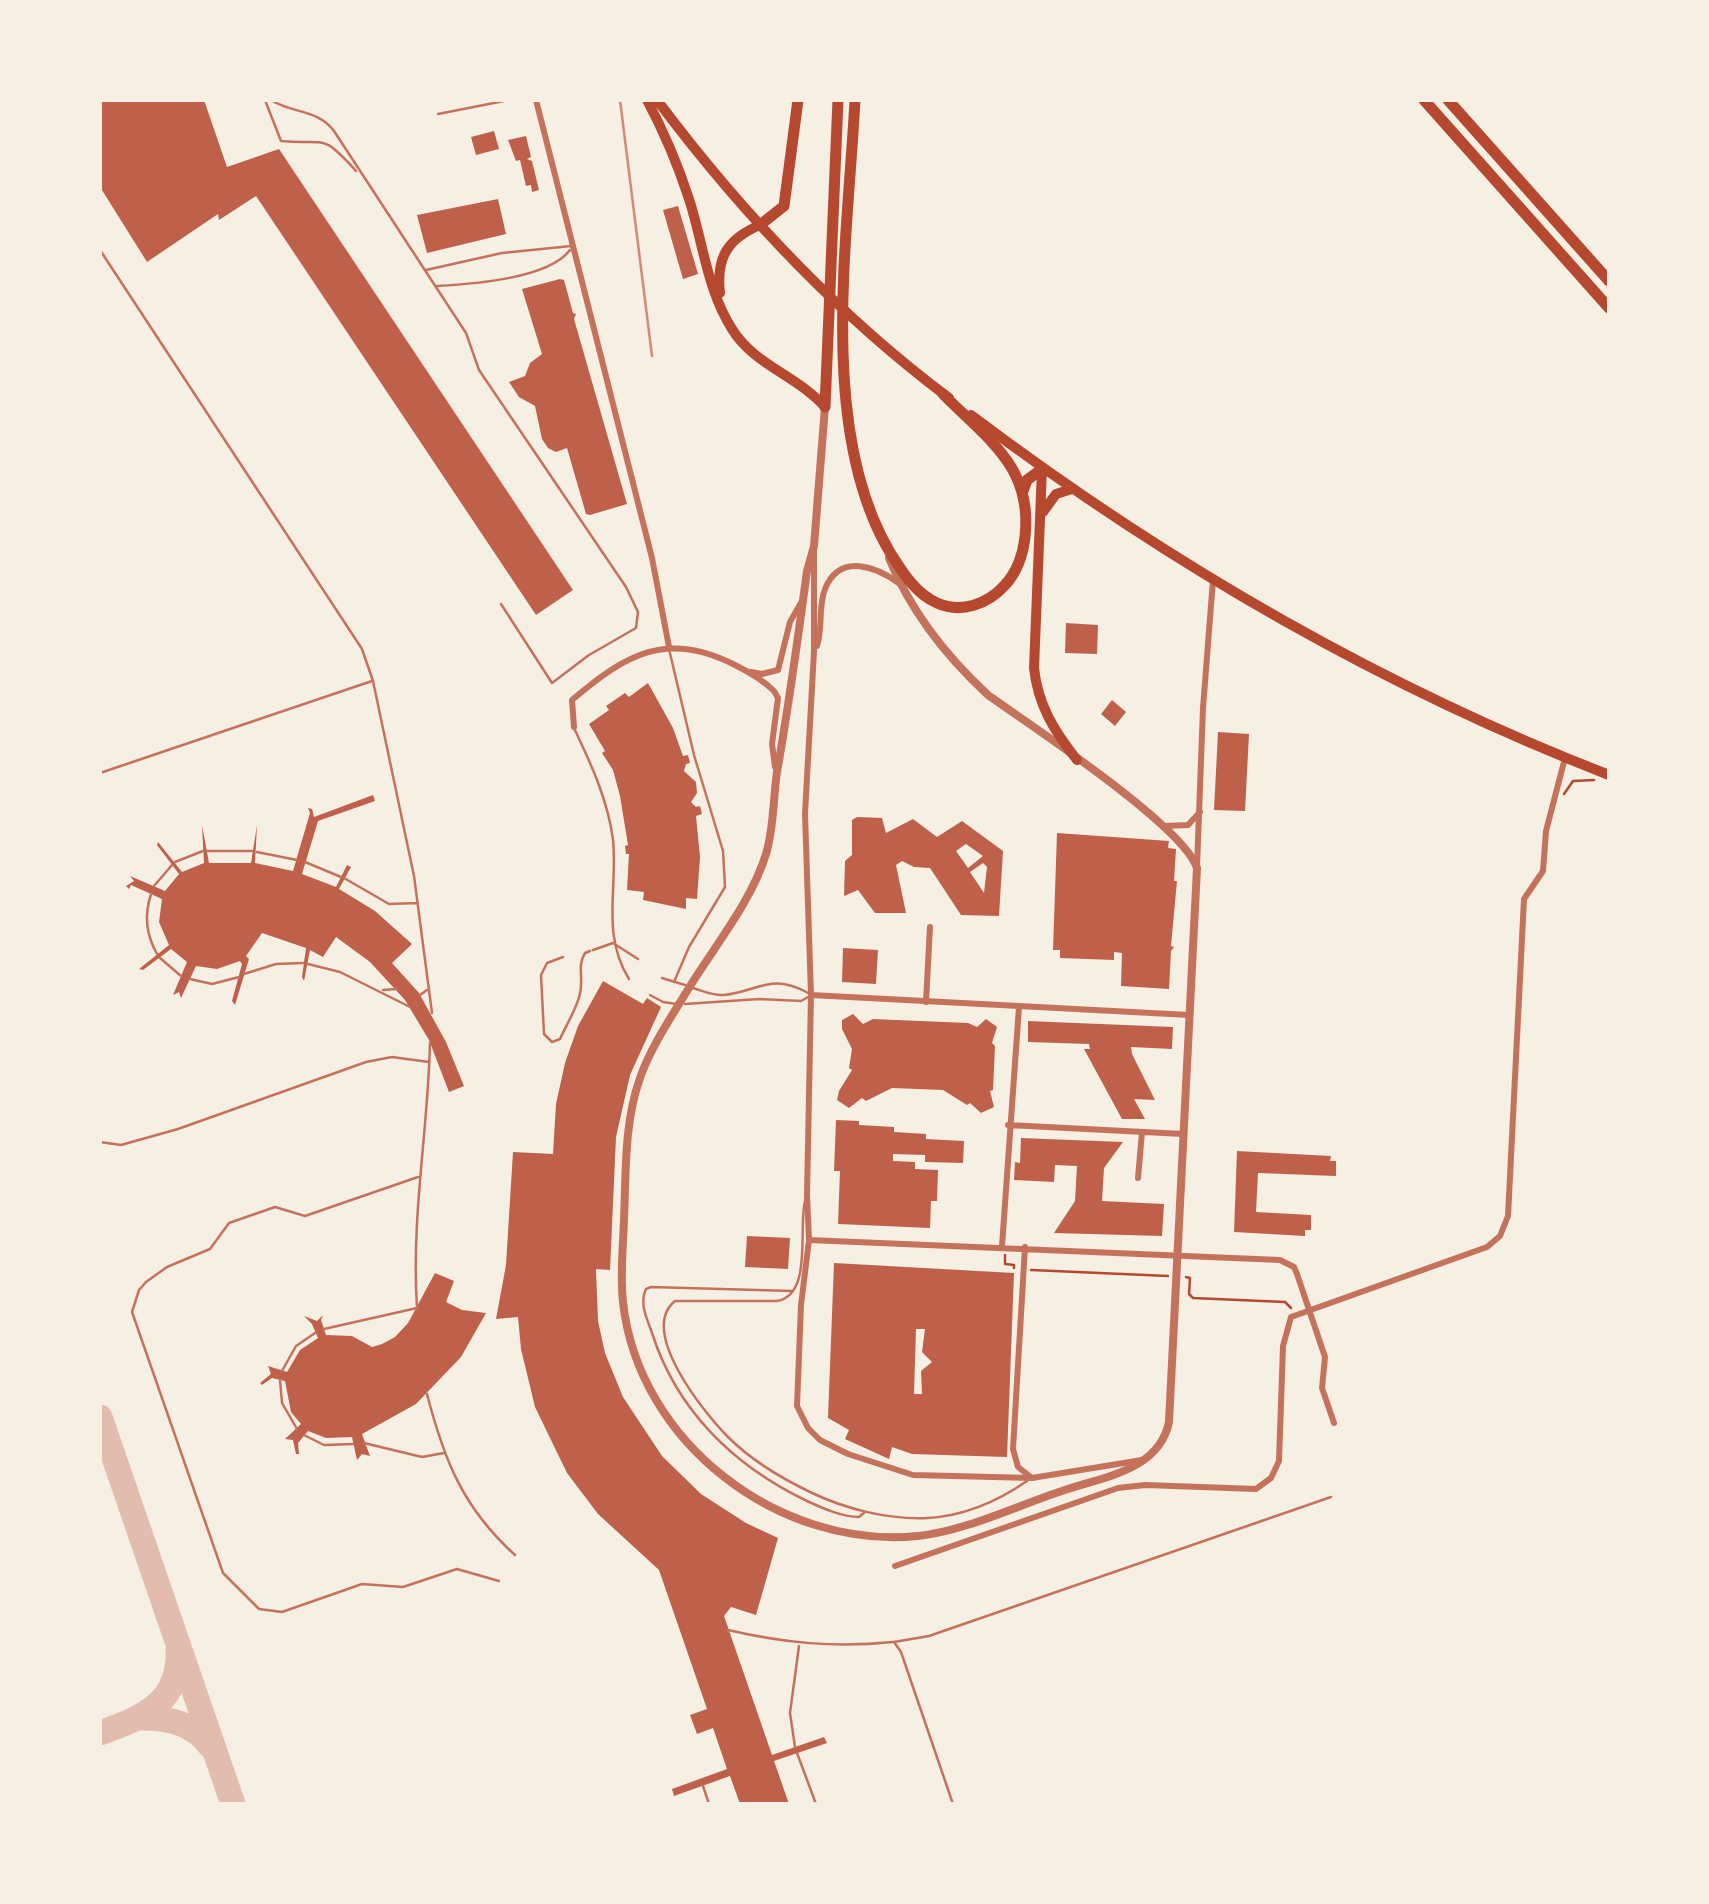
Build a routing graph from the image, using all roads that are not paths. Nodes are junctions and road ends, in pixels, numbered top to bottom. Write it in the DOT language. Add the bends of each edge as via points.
graph roads {
  1 [pos="268,100"];
  2 [pos="509,100"];
  3 [pos="536,100"];
  4 [pos="647,100"];
  5 [pos="657,100"];
  6 [pos="798,100"];
  7 [pos="838,100"];
  8 [pos="854,100"];
  9 [pos="1424,100"];
  10 [pos="1448,100"];
  11 [pos="438,114"];
  12 [pos="361,176"];
  13 [pos="760,225"];
  14 [pos="573,245"];
  15 [pos="101,252"];
  16 [pos="424,270"];
  17 [pos="1609,281"];
  18 [pos="435,286"];
  19 [pos="1609,308"];
  20 [pos="722,311"];
  21 [pos="943,394"];
  22 [pos="824,408"];
  23 [pos="1042,468"];
  24 [pos="1072,489"];
  25 [pos="1024,490"];
  26 [pos="1042,513"];
  27 [pos="880,536"];
  28 [pos="814,546"];
  29 [pos="1213,580"];
  30 [pos="901,585"];
  31 [pos="803,600"];
  32 [pos="501,604"];
  33 [pos="668,647"];
  34 [pos="814,651"];
  35 [pos="745,670"];
  36 [pos="373,681"];
  37 [pos="574,726"];
  38 [pos="1565,758"];
  39 [pos="1077,760"];
  40 [pos="100,773"];
  41 [pos="1609,775"];
  42 [pos="777,776"];
  43 [pos="1200,810"];
  44 [pos="1165,826"];
  45 [pos="296,860"];
  46 [pos="305,862"];
  47 [pos="1197,868"];
  48 [pos="154,886"];
  49 [pos="151,894"];
  50 [pos="419,902"];
  51 [pos="930,927"];
  52 [pos="613,943"];
  53 [pos="564,958"];
  54 [pos="638,960"];
  55 [pos="181,976"];
  56 [pos="662,976"];
  57 [pos="190,979"];
  58 [pos="629,979"];
  59 [pos="674,982"];
  60 [pos="396,989"];
  61 [pos="428,989"];
  62 [pos="381,990"];
  63 [pos="420,995"];
  64 [pos="650,995"];
  65 [pos="811,995"];
  66 [pos="926,1002"];
  67 [pos="410,1007"];
  68 [pos="1018,1007"];
  69 [pos="432,1013"];
  70 [pos="1189,1015"];
  71 [pos="430,1043"];
  72 [pos="430,1062"];
  73 [pos="1008,1125"];
  74 [pos="1142,1132"];
  75 [pos="1183,1134"];
  76 [pos="100,1142"];
  77 [pos="418,1177"];
  78 [pos="1138,1178"];
  79 [pos="807,1195"];
  80 [pos="809,1240"];
  81 [pos="1002,1246"];
  82 [pos="1025,1247"];
  83 [pos="1179,1256"];
  84 [pos="794,1291"];
  85 [pos="1309,1308"];
  86 [pos="324,1330"];
  87 [pos="316,1332"];
  88 [pos="282,1372"];
  89 [pos="280,1380"];
  90 [pos="427,1394"];
  91 [pos="1334,1423"];
  92 [pos="297,1429"];
  93 [pos="304,1435"];
  94 [pos="354,1444"];
  95 [pos="364,1444"];
  96 [pos="444,1453"];
  97 [pos="1144,1460"];
  98 [pos="1032,1478"];
  99 [pos="1331,1497"];
  100 [pos="866,1510"];
  101 [pos="515,1555"];
  102 [pos="894,1566"];
  103 [pos="499,1581"];
  104 [pos="728,1630"];
  105 [pos="894,1642"];
  106 [pos="800,1644"];
  107 [pos="795,1747"];
  108 [pos="798,1753"];
  109 [pos="703,1786"];
  110 [pos="709,1804"];
  111 [pos="816,1804"];
  112 [pos="953,1804"];
  1 -- 12 [label="lane" via="328,122"];
  1 -- 12 [label="lane" via="280,142 334,145"];
  2 -- 11 [label="lane"];
  3 -- 14 [label="street"];
  4 -- 20 [label="main road" via="690,201"];
  5 -- 13 [label="main road"];
  6 -- 13 [label="highway" via="784,206"];
  7 -- 22 [label="highway"];
  8 -- 27 [label="highway" via="843,374 857,472"];
  9 -- 19 [label="highway"];
  10 -- 17 [label="highway"];
  12 -- 16 [label="lane"];
  13 -- 20 [label="main road" via="726,247 718,276"];
  13 -- 21 [label="main road" via="802,272"];
  14 -- 16 [label="lane"];
  14 -- 18 [label="lane" via="561,262 481,284"];
  14 -- 33 [label="street"];
  15 -- 36 [label="lane" via="355,633"];
  16 -- 18 [label="lane"];
  18 -- 32 [label="lane" via="466,333 479,370 638,612 636,628 552,682"];
  20 -- 22 [label="main road" via="742,343"];
  21 -- 23 [label="main road"];
  21 -- 25 [label="highway" via="1000,448"];
  22 -- 28 [label="street"];
  23 -- 24 [label="main road"];
  23 -- 25 [label="highway"];
  23 -- 26 [label="main road"];
  24 -- 26 [label="main road" via="1056,494"];
  24 -- 29 [label="main road"];
  25 -- 27 [label="highway" via="1027,522 1018,565 998,592 972,606 940,605 923,596"];
  26 -- 39 [label="main road" via="1036,690"];
  27 -- 30 [label="street"];
  28 -- 31 [label="street"];
  28 -- 34 [label="street"];
  29 -- 38 [label="main road" via="1349,655"];
  29 -- 43 [label="street"];
  30 -- 34 [label="street" via="864,565 840,573 824,592"];
  30 -- 39 [label="street" via="964,673"];
  31 -- 35 [label="street" via="778,670"];
  31 -- 42 [label="street"];
  33 -- 35 [label="street" via="700,650"];
  33 -- 37 [label="street" via="620,662 596,679 572,700"];
  33 -- 59 [label="lane" via="726,871 725,887"];
  34 -- 65 [label="street" via="805,814"];
  35 -- 42 [label="street" via="778,698 772,744"];
  36 -- 40 [label="lane"];
  36 -- 50 [label="lane"];
  37 -- 52 [label="lane" via="600,783 613,842"];
  38 -- 41 [label="main road"];
  38 -- 85 [label="street" via="1543,871 1524,899 1508,1216 1500,1236"];
  39 -- 44 [label="street"];
  42 -- 97 [label="street" via="766,855 640,1078 627,1142 622,1299 645,1382 672,1427 736,1486 834,1530 881,1537 952,1530"];
  43 -- 44 [label="street" via="1188,825"];
  43 -- 47 [label="street"];
  44 -- 47 [label="street"];
  45 -- 48 [label="lane" via="205,851 174,864"];
  46 -- 50 [label="lane" via="389,904"];
  47 -- 70 [label="street"];
  49 -- 55 [label="lane" via="147,931 158,956"];
  50 -- 61 [label="lane"];
  51 -- 66 [label="street"];
  52 -- 53 [label="lane" via="589,951 580,991 560,1038 552,1042 544,1034 542,975 547,963"];
  52 -- 54 [label="lane"];
  52 -- 58 [label="lane"];
  56 -- 59 [label="lane"];
  57 -- 62 [label="lane" via="212,984 276,964 306,964"];
  59 -- 65 [label="lane" via="714,995 766,982"];
  60 -- 62 [label="lane"];
  61 -- 63 [label="lane"];
  61 -- 69 [label="lane"];
  62 -- 67 [label="lane"];
  64 -- 65 [label="lane" via="700,1004 802,1001"];
  65 -- 66 [label="street"];
  65 -- 79 [label="street"];
  66 -- 68 [label="street"];
  68 -- 70 [label="street"];
  68 -- 73 [label="street"];
  70 -- 75 [label="street"];
  71 -- 72 [label="lane"];
  72 -- 76 [label="lane" via="366,1062 178,1129 121,1145"];
  72 -- 77 [label="lane"];
  73 -- 74 [label="street"];
  73 -- 81 [label="street"];
  74 -- 75 [label="street"];
  74 -- 78 [label="street"];
  75 -- 83 [label="street"];
  77 -- 86 [label="lane" via="418,1308"];
  77 -- 103 [label="lane" via="305,1216 275,1207 230,1223 210,1250 146,1282 132,1312 223,1573 259,1610 282,1612 362,1584 403,1586 457,1570"];
  79 -- 80 [label="street"];
  79 -- 84 [label="lane"];
  80 -- 81 [label="street"];
  80 -- 98 [label="street" via="796,1406 808,1428 820,1440 912,1474"];
  81 -- 82 [label="street"];
  82 -- 83 [label="street"];
  82 -- 98 [label="street" via="1013,1449 1018,1467"];
  83 -- 85 [label="street" via="1280,1260 1294,1268"];
  83 -- 97 [label="street" via="1169,1422 1162,1443"];
  84 -- 100 [label="lane" via="777,1302 676,1301 665,1315 668,1348 705,1410 750,1456 828,1501"];
  84 -- 100 [label="lane" via="651,1288 642,1299 660,1359 722,1446 817,1505 852,1518"];
  85 -- 91 [label="street" via="1325,1356 1322,1388"];
  85 -- 102 [label="street" via="1288,1321 1276,1471 1256,1490 1118,1488"];
  87 -- 88 [label="lane" via="296,1346"];
  89 -- 92 [label="lane" via="282,1403"];
  90 -- 96 [label="lane"];
  93 -- 94 [label="lane" via="324,1444"];
  95 -- 96 [label="lane" via="412,1456"];
  96 -- 101 [label="lane" via="468,1502"];
  97 -- 98 [label="street"];
  98 -- 100 [label="lane" via="975,1508 941,1517"];
  99 -- 105 [label="lane" via="929,1636"];
  104 -- 106 [label="lane"];
  105 -- 106 [label="lane"];
  105 -- 112 [label="lane"];
  106 -- 107 [label="lane" via="790,1713"];
  108 -- 111 [label="lane"];
  109 -- 110 [label="lane"];
}
